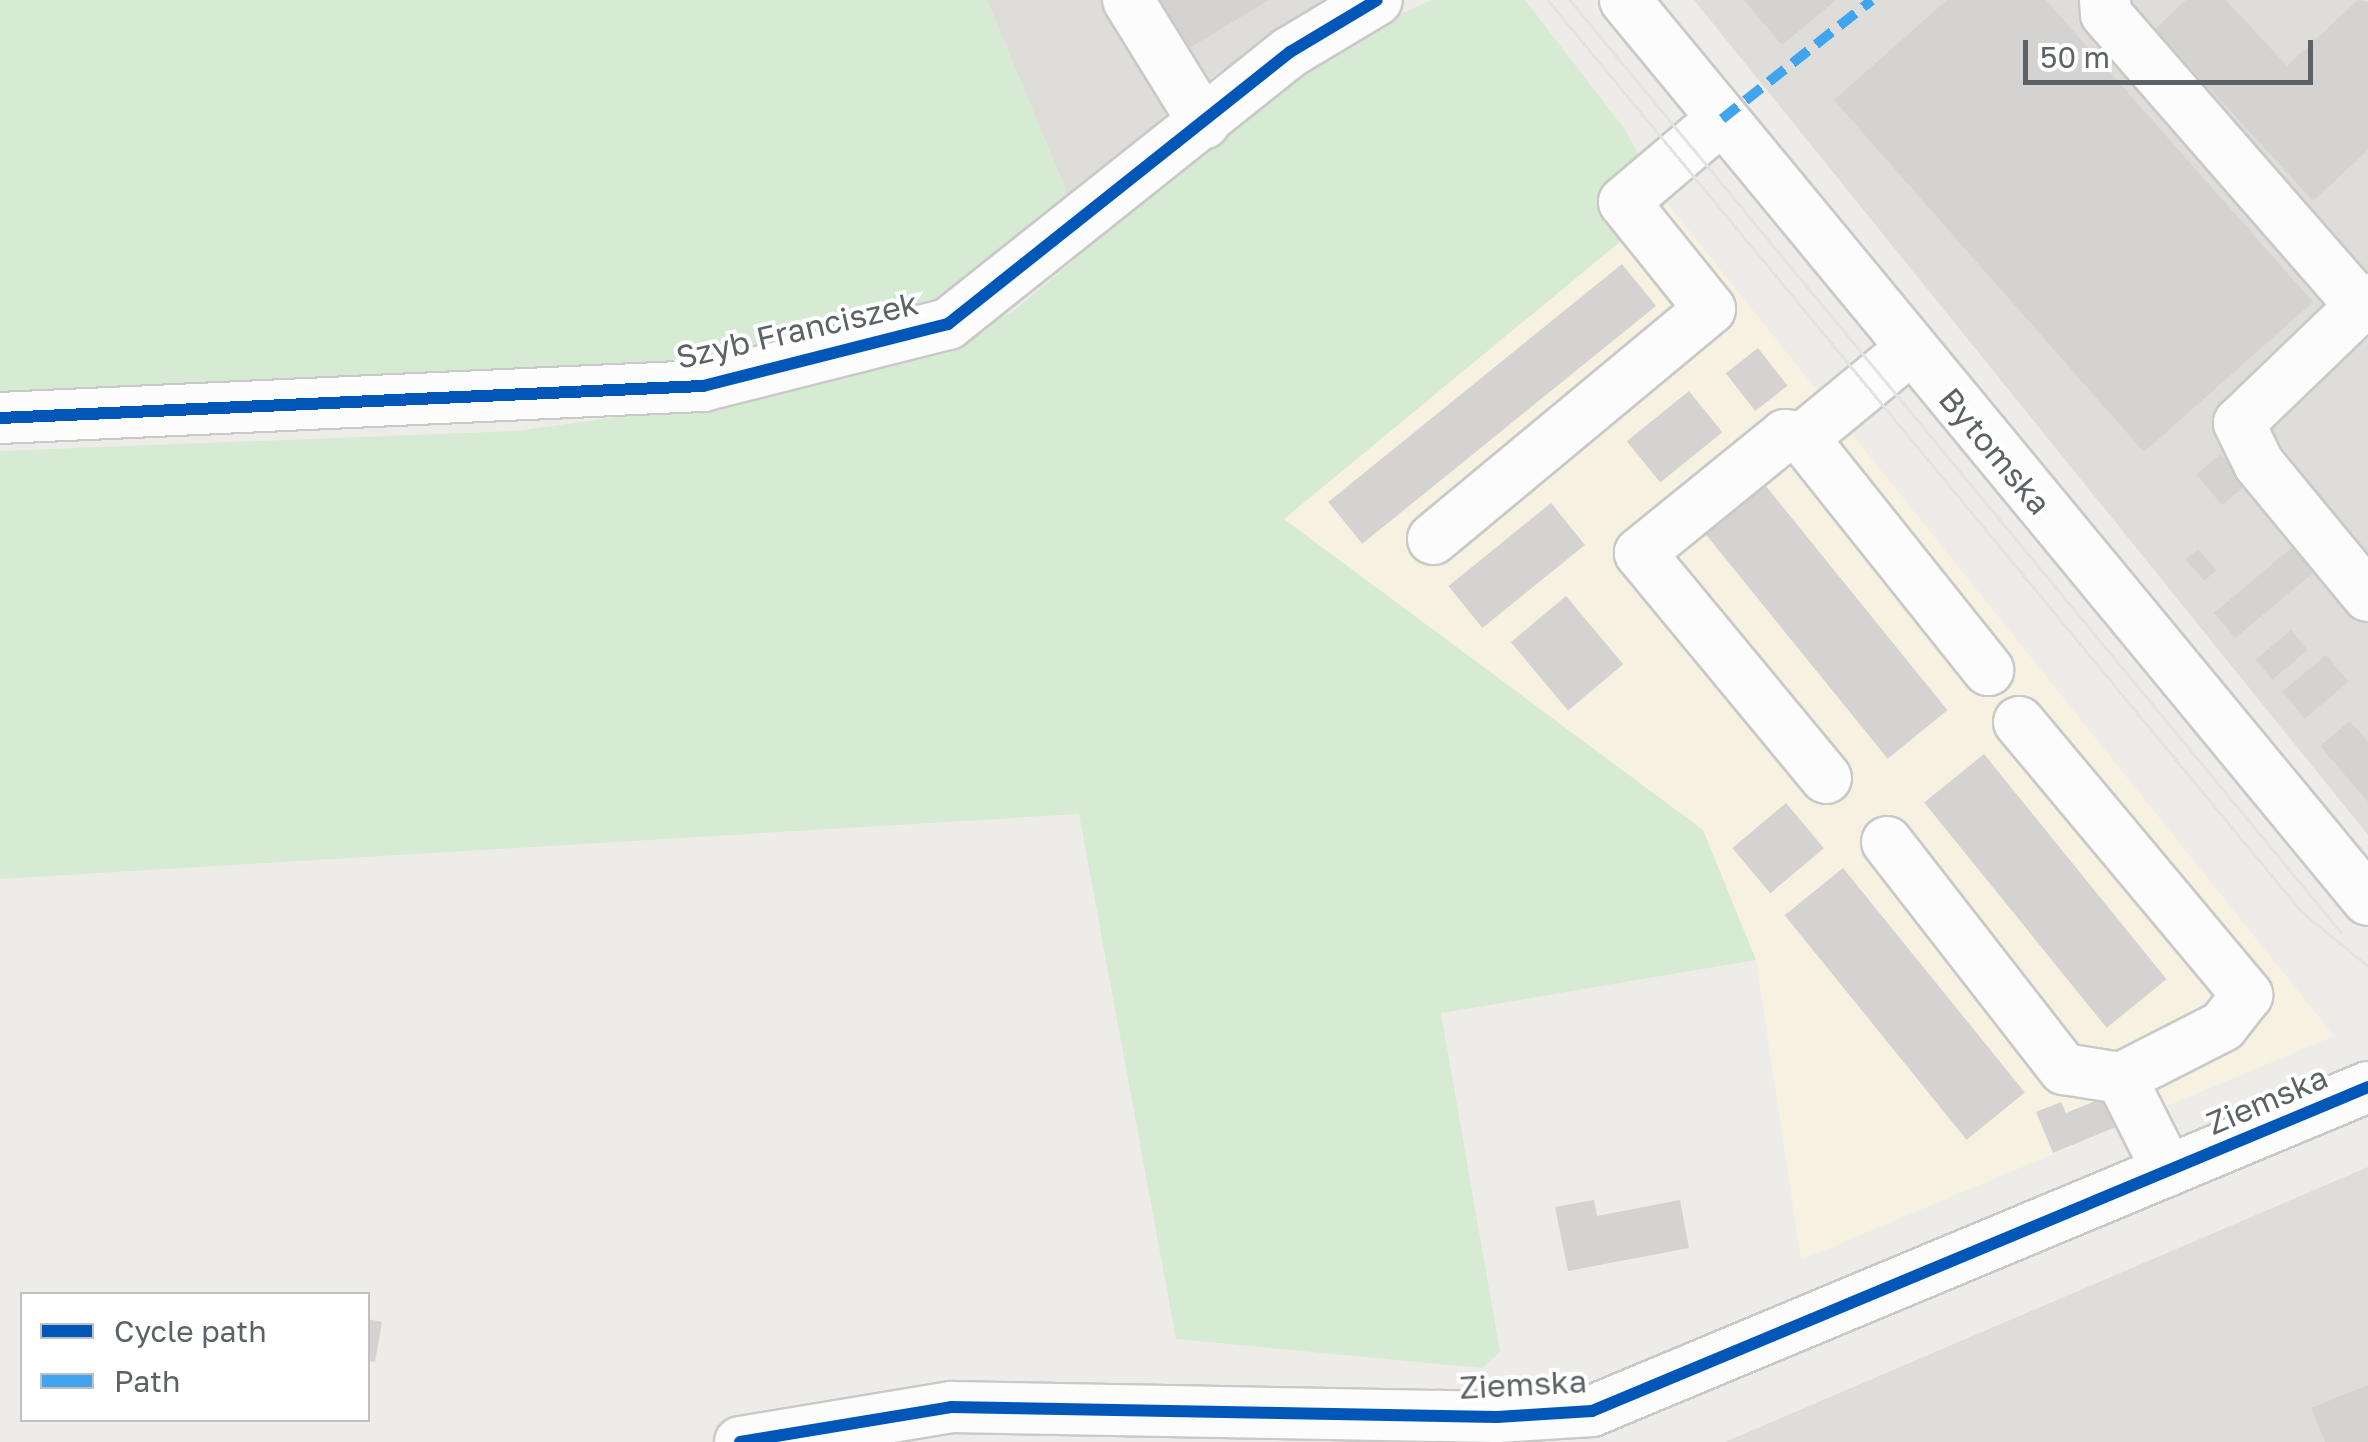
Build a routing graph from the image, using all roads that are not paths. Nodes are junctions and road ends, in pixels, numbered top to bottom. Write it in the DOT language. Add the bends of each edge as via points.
graph roads {
  1 [pos="1128,0"];
  2 [pos="1377,0"];
  3 [pos="1624,0"];
  4 [pos="2105,0"];
  5 [pos="1722,120"];
  6 [pos="1204,123"];
  7 [pos="2364,303"];
  8 [pos="1911,349"];
  9 [pos="0,418"];
  10 [pos="1803,438"];
  11 [pos="1433,539"];
  12 [pos="2368,596"];
  13 [pos="1988,670"];
  14 [pos="2019,722"];
  15 [pos="1826,778"];
  16 [pos="1887,842"];
  17 [pos="2359,869"];
  18 [pos="2121,1078"];
  19 [pos="2368,1087"];
  20 [pos="2168,1171"];
  21 [pos="740,1442"];
  1 -- 6 [label="street"];
  2 -- 6 [label="street, Szyb Franciszek" via="1290,52"];
  3 -- 5 [label="street, Bytomska"];
  4 -- 7 [label="street" via="2106,14"];
  5 -- 8 [label="street, Bytomska"];
  5 -- 11 [label="street" via="1624,202 1710,308"];
  6 -- 9 [label="street, Szyb Franciszek" via="948,324 703,386"];
  7 -- 12 [label="street" via="2239,424 2259,464"];
  8 -- 10 [label="street"];
  8 -- 17 [label="street, Bytomska"];
  10 -- 13 [label="street"];
  10 -- 15 [label="street" via="1785,435 1640,553"];
  14 -- 18 [label="street" via="2248,994 2223,1026"];
  16 -- 18 [label="street" via="2064,1070"];
  18 -- 20 [label="street"];
  19 -- 20 [label="street, Ziemska"];
  20 -- 21 [label="street, Ziemska" via="1592,1411 1498,1418 951,1407"];
}
